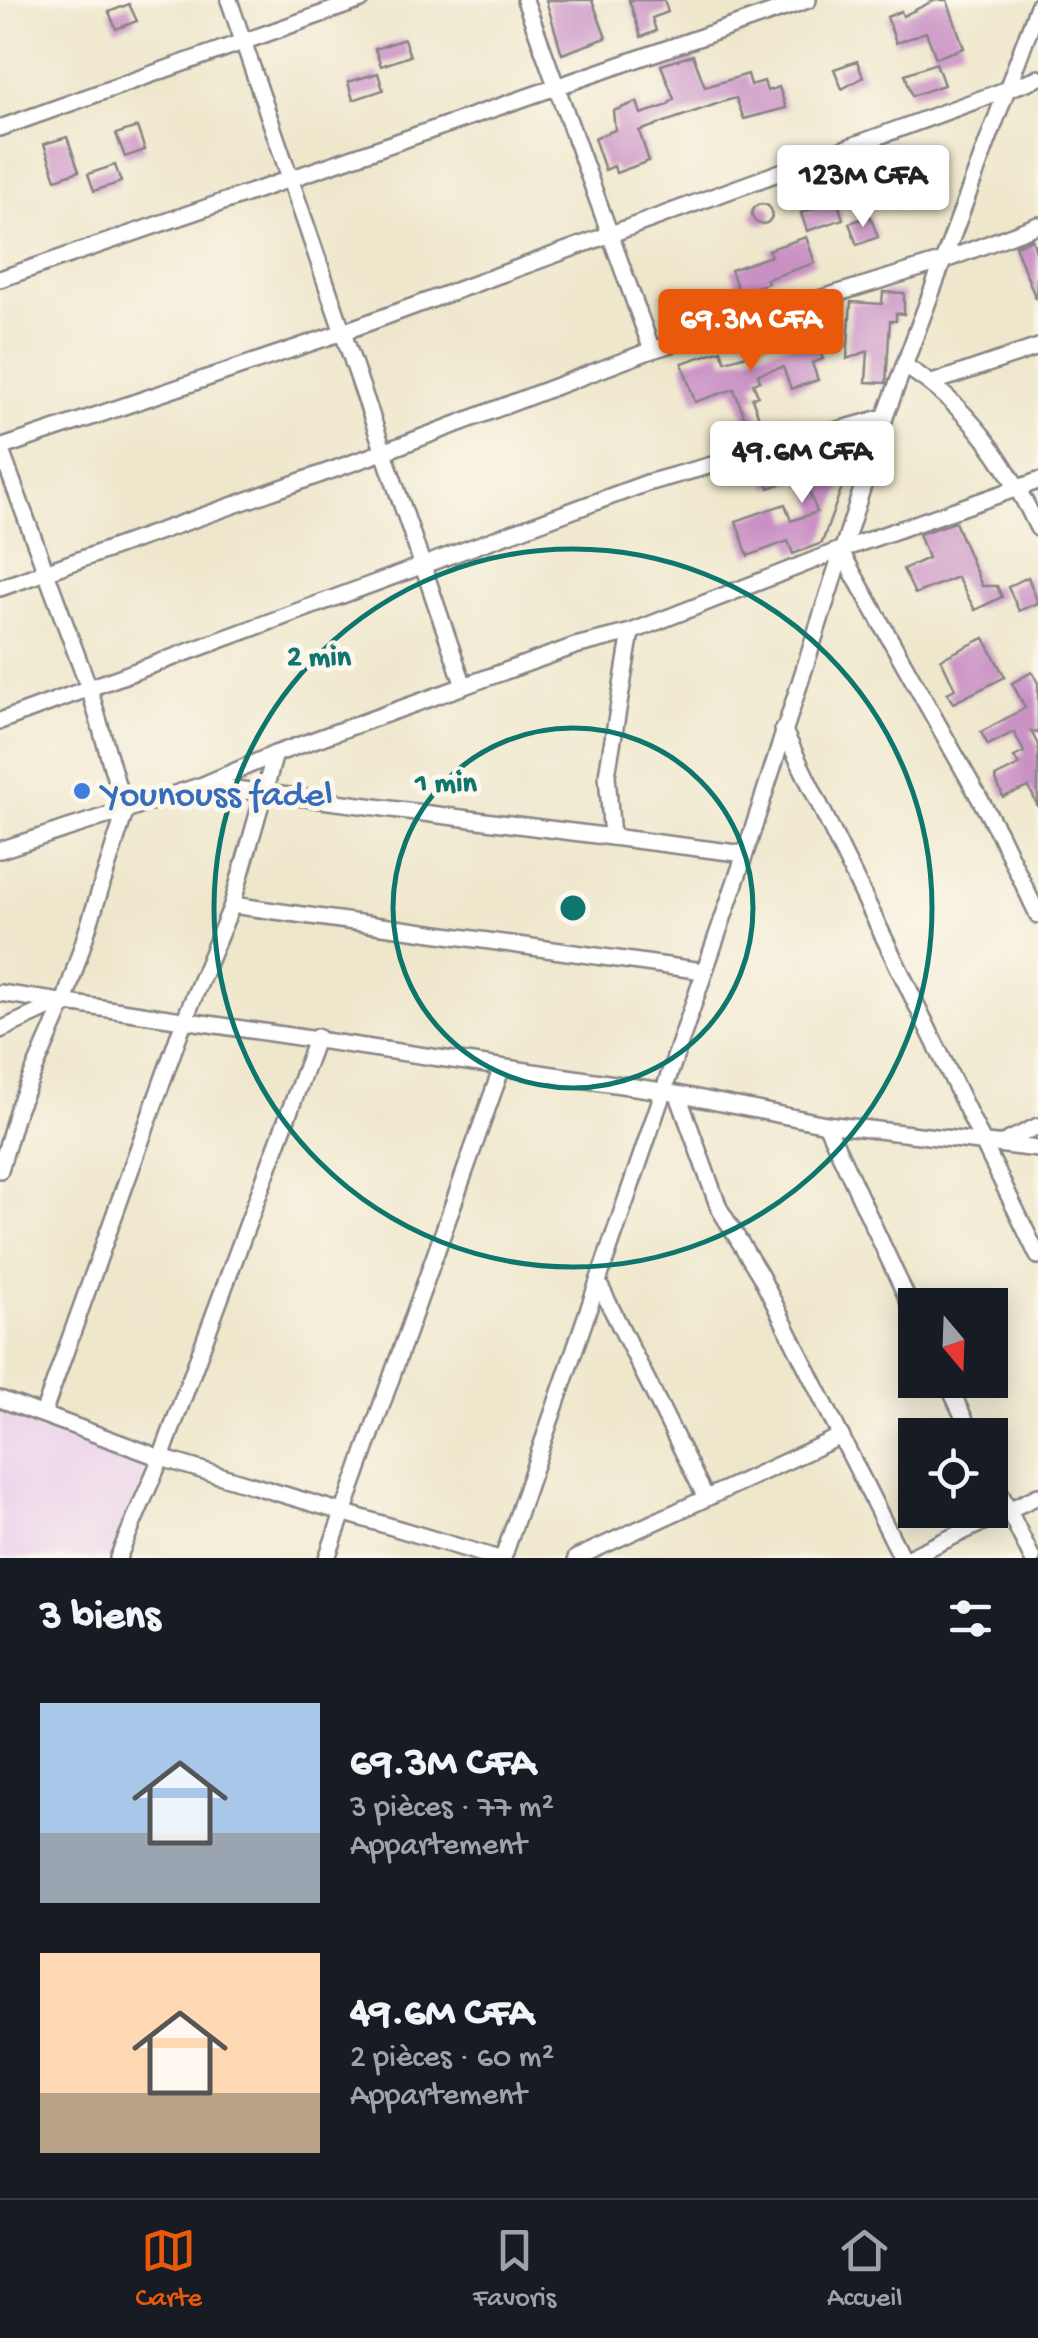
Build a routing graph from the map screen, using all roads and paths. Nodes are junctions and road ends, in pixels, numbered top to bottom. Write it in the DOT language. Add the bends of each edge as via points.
graph roads {
  1 [pos="229,0"];
  2 [pos="361,0"];
  3 [pos="525,0"];
  4 [pos="808,0"];
  5 [pos="1038,6"];
  6 [pos="240,40"];
  7 [pos="1038,78"];
  8 [pos="557,84"];
  9 [pos="1010,87"];
  10 [pos="0,128"];
  11 [pos="288,178"];
  12 [pos="1038,226"];
  13 [pos="607,232"];
  14 [pos="940,262"];
  15 [pos="0,279"];
  16 [pos="340,333"];
  17 [pos="1038,346"];
  18 [pos="652,350"];
  19 [pos="904,366"];
  20 [pos="932,383"];
  21 [pos="886,417"];
  22 [pos="383,452"];
  23 [pos="1038,481"];
  24 [pos="1019,488"];
  25 [pos="1038,528"];
  26 [pos="840,550"];
  27 [pos="422,565"];
  28 [pos="45,572"];
  29 [pos="0,588"];
  30 [pos="631,632"];
  31 [pos="464,686"];
  32 [pos="90,691"];
  33 [pos="0,721"];
  34 [pos="783,729"];
  35 [pos="275,754"];
  36 [pos="203,785"];
  37 [pos="266,794"];
  38 [pos="125,812"];
  39 [pos="612,836"];
  40 [pos="0,850"];
  41 [pos="745,854"];
  42 [pos="232,904"];
  43 [pos="1038,915"];
  44 [pos="703,971"];
  45 [pos="0,993"];
  46 [pos="65,1000"];
  47 [pos="184,1021"];
  48 [pos="0,1030"];
  49 [pos="317,1037"];
  50 [pos="500,1070"];
  51 [pos="670,1093"];
  52 [pos="826,1124"];
  53 [pos="1038,1126"];
  54 [pos="980,1142"];
  55 [pos="1003,1143"];
  56 [pos="1038,1148"];
  57 [pos="0,1170"];
  58 [pos="1038,1256"];
  59 [pos="598,1282"];
  60 [pos="902,1288"];
  61 [pos="0,1400"];
  62 [pos="42,1414"];
  63 [pos="841,1436"];
  64 [pos="161,1458"];
  65 [pos="705,1496"];
  66 [pos="1038,1496"];
  67 [pos="1008,1510"];
  68 [pos="343,1512"];
  69 [pos="969,1528"];
  70 [pos="118,1558"];
  71 [pos="327,1558"];
  72 [pos="500,1558"];
  73 [pos="576,1558"];
  74 [pos="905,1558"];
  75 [pos="1032,1558"];
  1 -- 6 [label="street"];
  2 -- 6 [label="street"];
  3 -- 8 [label="street"];
  4 -- 8 [label="street"];
  5 -- 9 [label="street"];
  6 -- 10 [label="street"];
  6 -- 11 [label="street"];
  7 -- 9 [label="street"];
  8 -- 11 [label="street"];
  8 -- 13 [label="street"];
  9 -- 13 [label="street"];
  9 -- 14 [label="street"];
  11 -- 15 [label="street"];
  11 -- 16 [label="street"];
  12 -- 14 [label="street"];
  13 -- 16 [label="street"];
  13 -- 18 [label="street"];
  14 -- 18 [label="street"];
  14 -- 19 [label="street"];
  16 -- 22 [label="street"];
  16 -- 28 [label="street" via="0,448"];
  17 -- 20 [label="street"];
  18 -- 22 [label="street"];
  19 -- 20 [label="street"];
  19 -- 21 [label="street"];
  20 -- 24 [label="street" via="984,432"];
  21 -- 26 [label="street"];
  21 -- 27 [label="street" via="647,483"];
  22 -- 27 [label="street"];
  22 -- 28 [label="street"];
  23 -- 24 [label="street"];
  24 -- 25 [label="street"];
  24 -- 26 [label="street"];
  26 -- 30 [label="street"];
  26 -- 34 [label="street"];
  26 -- 43 [label="street"];
  27 -- 31 [label="street"];
  27 -- 32 [label="street"];
  28 -- 29 [label="street"];
  28 -- 32 [label="street"];
  30 -- 31 [label="street"];
  30 -- 39 [label="street" via="606,775"];
  31 -- 35 [label="street"];
  32 -- 33 [label="street"];
  32 -- 38 [label="street"];
  34 -- 41 [label="street"];
  34 -- 54 [label="street"];
  35 -- 36 [label="street"];
  35 -- 37 [label="street"];
  36 -- 37 [label="street"];
  36 -- 38 [label="street"];
  37 -- 39 [label="street"];
  37 -- 42 [label="street"];
  38 -- 40 [label="street"];
  38 -- 46 [label="street"];
  39 -- 41 [label="street"];
  41 -- 44 [label="street"];
  42 -- 44 [label="street"];
  42 -- 47 [label="street"];
  44 -- 51 [label="street"];
  45 -- 46 [label="street"];
  46 -- 47 [label="street"];
  46 -- 48 [label="street"];
  46 -- 57 [label="street" via="18,1108"];
  47 -- 49 [label="street"];
  47 -- 62 [label="street"];
  49 -- 50 [label="street"];
  49 -- 64 [label="street"];
  50 -- 51 [label="street"];
  50 -- 68 [label="street"];
  51 -- 52 [label="street"];
  51 -- 59 [label="street"];
  51 -- 63 [label="street" via="719,1208"];
  52 -- 54 [label="street"];
  52 -- 60 [label="street"];
  53 -- 55 [label="street"];
  54 -- 55 [label="street"];
  54 -- 58 [label="street"];
  55 -- 56 [label="street"];
  59 -- 65 [label="street"];
  59 -- 72 [label="street"];
  61 -- 62 [label="street"];
  62 -- 64 [label="street"];
  63 -- 65 [label="street"];
  63 -- 74 [label="street"];
  64 -- 68 [label="street"];
  64 -- 70 [label="street"];
  65 -- 73 [label="street"];
  66 -- 67 [label="street"];
  67 -- 75 [label="street"];
  68 -- 71 [label="street"];
  68 -- 72 [label="street"];
  69 -- 74 [label="street"];
}
